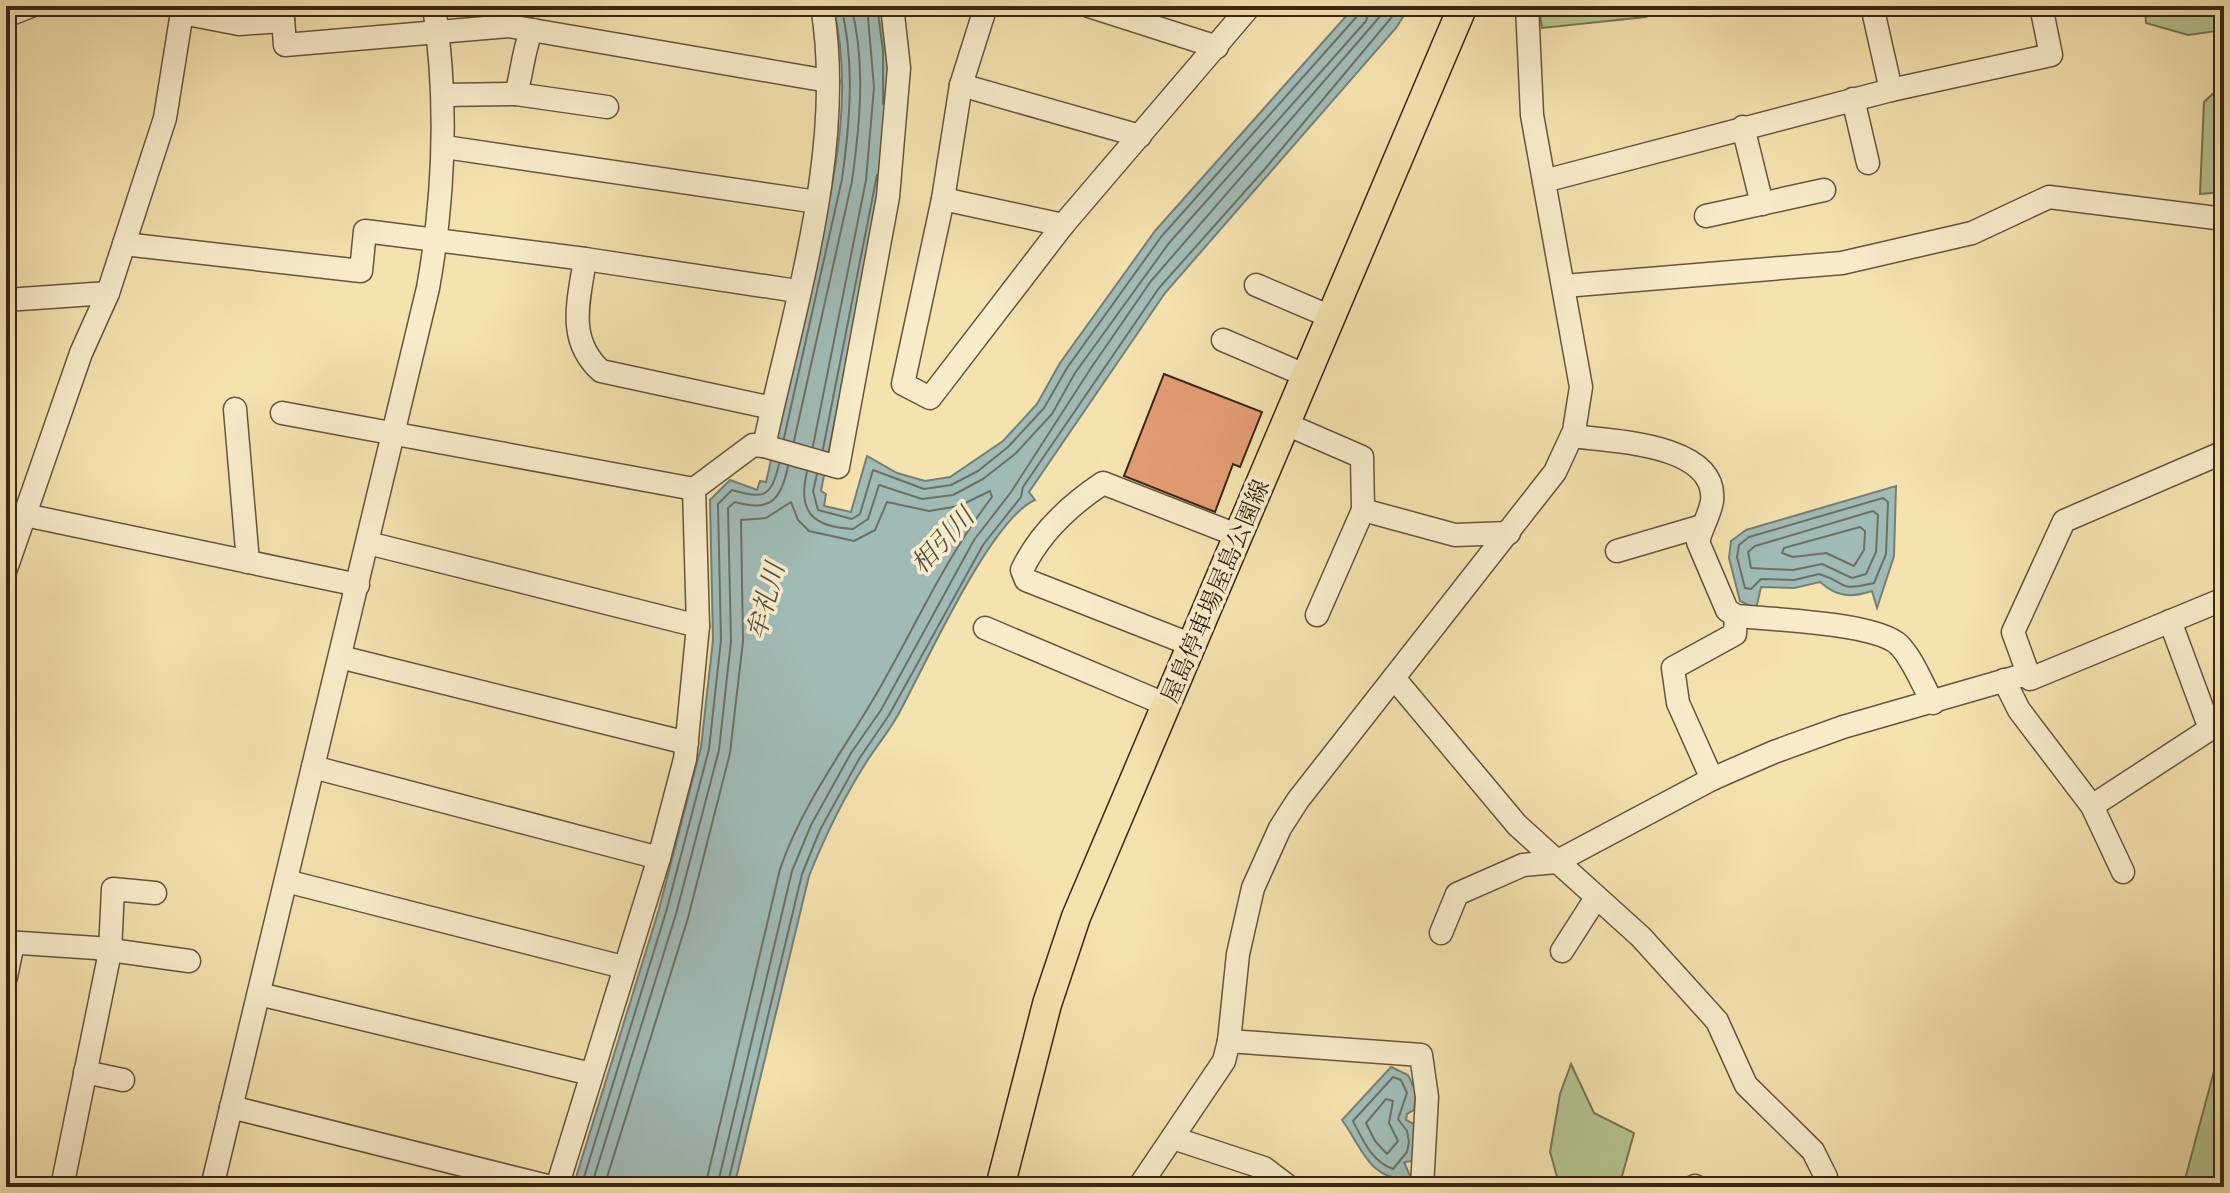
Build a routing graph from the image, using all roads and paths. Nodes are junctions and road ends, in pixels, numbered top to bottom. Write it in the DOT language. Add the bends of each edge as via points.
graph roads {
  1 [pos="31,6"];
  2 [pos="434,6"];
  3 [pos="822,6"];
  4 [pos="892,6"];
  5 [pos="986,6"];
  6 [pos="1089,6"];
  7 [pos="1250,6"];
  8 [pos="1463,6"];
  9 [pos="1527,6"];
  10 [pos="1872,6"];
  11 [pos="2041,6"];
  12 [pos="182,10"];
  13 [pos="282,13"];
  14 [pos="6,16"];
  15 [pos="533,30"];
  16 [pos="438,32"];
  17 [pos="1217,47"];
  18 [pos="828,81"];
  19 [pos="961,85"];
  20 [pos="1891,90"];
  21 [pos="516,94"];
  22 [pos="443,95"];
  23 [pos="1853,99"];
  24 [pos="607,107"];
  25 [pos="1743,127"];
  26 [pos="1140,136"];
  27 [pos="445,147"];
  28 [pos="1868,163"];
  29 [pos="1544,181"];
  30 [pos="1824,190"];
  31 [pos="943,199"];
  32 [pos="817,202"];
  33 [pos="1762,204"];
  34 [pos="1706,216"];
  35 [pos="2224,219"];
  36 [pos="1063,225"];
  37 [pos="437,238"];
  38 [pos="124,244"];
  39 [pos="585,259"];
  40 [pos="1256,285"];
  41 [pos="1564,286"];
  42 [pos="797,291"];
  43 [pos="108,293"];
  44 [pos="6,300"];
  45 [pos="1331,317"];
  46 [pos="1223,340"];
  47 [pos="1307,376"];
  48 [pos="772,408"];
  49 [pos="235,409"];
  50 [pos="282,413"];
  51 [pos="1286,424"];
  52 [pos="392,433"];
  53 [pos="1572,436"];
  54 [pos="764,446"];
  55 [pos="2224,452"];
  56 [pos="694,489"];
  57 [pos="1363,510"];
  58 [pos="25,515"];
  59 [pos="1702,526"];
  60 [pos="1509,533"];
  61 [pos="1239,536"];
  62 [pos="368,543"];
  63 [pos="1617,551"];
  64 [pos="248,562"];
  65 [pos="6,569"];
  66 [pos="358,585"];
  67 [pos="2224,599"];
  68 [pos="1317,615"];
  69 [pos="1736,616"];
  70 [pos="2170,621"];
  71 [pos="698,626"];
  72 [pos="985,628"];
  73 [pos="1192,645"];
  74 [pos="340,657"];
  75 [pos="2027,674"];
  76 [pos="1394,678"];
  77 [pos="2004,680"];
  78 [pos="1933,703"];
  79 [pos="1167,705"];
  80 [pos="687,743"];
  81 [pos="313,767"];
  82 [pos="1712,779"];
  83 [pos="2092,806"];
  84 [pos="659,858"];
  85 [pos="1556,862"];
  86 [pos="2123,872"];
  87 [pos="286,881"];
  88 [pos="155,893"];
  89 [pos="1596,898"];
  90 [pos="1441,933"];
  91 [pos="10,942"];
  92 [pos="1562,951"];
  93 [pos="110,952"];
  94 [pos="189,961"];
  95 [pos="623,967"];
  96 [pos="6,977"];
  97 [pos="259,994"];
  98 [pos="1229,1041"];
  99 [pos="85,1072"];
  100 [pos="591,1074"];
  101 [pos="123,1080"];
  102 [pos="231,1107"];
  103 [pos="1173,1138"];
  104 [pos="1825,1178"];
  105 [pos="62,1187"];
  106 [pos="212,1187"];
  107 [pos="551,1187"];
  108 [pos="557,1187"];
  109 [pos="1000,1187"];
  110 [pos="1139,1187"];
  111 [pos="1289,1187"];
  112 [pos="1422,1187"];
  1 -- 14 [label="street"];
  2 -- 16 [label="street"];
  3 -- 18 [label="street"];
  4 -- 54 [label="street" via="899,68 888,197 838,467"];
  5 -- 19 [label="street"];
  6 -- 17 [label="street"];
  7 -- 17 [label="street"];
  8 -- 45 [label="main road, 屋島停車場屋島公園線"];
  9 -- 29 [label="street" via="1532,115"];
  10 -- 20 [label="street"];
  11 -- 20 [label="street" via="2051,55"];
  12 -- 13 [label="street" via="239,24"];
  12 -- 38 [label="street" via="165,118"];
  13 -- 16 [label="street" via="285,45"];
  15 -- 16 [label="street" via="509,26"];
  15 -- 18 [label="street"];
  15 -- 21 [label="street"];
  16 -- 22 [label="street"];
  17 -- 26 [label="street"];
  18 -- 32 [label="street"];
  19 -- 26 [label="street"];
  19 -- 31 [label="street"];
  20 -- 23 [label="street"];
  21 -- 22 [label="street"];
  21 -- 24 [label="street"];
  22 -- 27 [label="street"];
  23 -- 25 [label="street"];
  23 -- 28 [label="street"];
  25 -- 29 [label="street"];
  25 -- 33 [label="street"];
  26 -- 36 [label="street"];
  27 -- 32 [label="street"];
  27 -- 37 [label="street"];
  29 -- 41 [label="street"];
  30 -- 33 [label="street"];
  31 -- 36 [label="street"];
  31 -- 36 [label="street" via="903,384 930,398"];
  32 -- 42 [label="street"];
  33 -- 34 [label="street"];
  35 -- 41 [label="street" via="2049,197 1972,233 1842,263"];
  37 -- 38 [label="street" via="365,231 361,271"];
  37 -- 39 [label="street"];
  37 -- 52 [label="street"];
  38 -- 43 [label="street"];
  39 -- 42 [label="street"];
  39 -- 48 [label="street" via="575,323 579,343 601,371"];
  40 -- 45 [label="street"];
  41 -- 53 [label="street" via="1581,387"];
  42 -- 48 [label="street"];
  43 -- 44 [label="street"];
  43 -- 58 [label="street" via="81,353"];
  45 -- 47 [label="main road, 屋島停車場屋島公園線"];
  46 -- 47 [label="street"];
  47 -- 51 [label="main road, 屋島停車場屋島公園線"];
  48 -- 54 [label="street"];
  49 -- 64 [label="street"];
  50 -- 52 [label="street"];
  51 -- 57 [label="street" via="1362,457"];
  51 -- 61 [label="main road, 屋島停車場屋島公園線"];
  52 -- 56 [label="street"];
  52 -- 62 [label="street"];
  53 -- 59 [label="street" via="1666,449 1682,456 1709,483 1712,501"];
  53 -- 60 [label="street" via="1555,472"];
  54 -- 56 [label="street" via="753,445"];
  55 -- 75 [label="street" via="2064,521 2013,632"];
  56 -- 71 [label="street"];
  57 -- 60 [label="street" via="1455,535"];
  57 -- 68 [label="street"];
  58 -- 64 [label="street"];
  58 -- 65 [label="street"];
  59 -- 63 [label="street"];
  59 -- 69 [label="street" via="1698,542 1708,574 1727,610"];
  60 -- 76 [label="street"];
  61 -- 73 [label="main road, 屋島停車場屋島公園線"];
  61 -- 73 [label="street" via="1103,483 1033,546 1022,570 1026,580"];
  62 -- 66 [label="street"];
  62 -- 71 [label="street"];
  64 -- 66 [label="street"];
  66 -- 74 [label="street"];
  67 -- 70 [label="street"];
  69 -- 78 [label="street" via="1883,636 1899,645"];
  69 -- 82 [label="street" via="1735,634 1673,668 1678,703"];
  70 -- 75 [label="street" via="2030,679"];
  70 -- 83 [label="street" via="2210,729"];
  71 -- 80 [label="street"];
  72 -- 79 [label="street"];
  73 -- 79 [label="main road, 屋島停車場屋島公園線"];
  74 -- 80 [label="street"];
  74 -- 81 [label="street"];
  75 -- 77 [label="street"];
  76 -- 85 [label="street" via="1517,825"];
  76 -- 98 [label="street" via="1298,800 1265,857 1244,920"];
  77 -- 78 [label="street"];
  77 -- 83 [label="street" via="2019,710"];
  78 -- 82 [label="street" via="1843,727"];
  79 -- 109 [label="main road, 屋島停車場屋島公園線" via="1066,945"];
  80 -- 84 [label="street"];
  81 -- 84 [label="street"];
  81 -- 87 [label="street"];
  82 -- 85 [label="street"];
  83 -- 86 [label="street"];
  84 -- 95 [label="street"];
  85 -- 89 [label="street"];
  85 -- 90 [label="street" via="1523,865 1457,894"];
  87 -- 95 [label="street"];
  87 -- 97 [label="street"];
  88 -- 93 [label="street" via="113,889"];
  89 -- 92 [label="street"];
  89 -- 104 [label="street" via="1641,937 1717,1021 1746,1085 1813,1151"];
  91 -- 93 [label="street"];
  91 -- 96 [label="street"];
  93 -- 94 [label="street"];
  93 -- 99 [label="street"];
  95 -- 100 [label="street"];
  97 -- 100 [label="street"];
  97 -- 102 [label="street"];
  98 -- 103 [label="street" via="1219,1071"];
  98 -- 112 [label="street" via="1421,1055 1427,1097"];
  99 -- 101 [label="street"];
  99 -- 105 [label="street"];
  100 -- 108 [label="street"];
  102 -- 106 [label="street"];
  102 -- 107 [label="street"];
  103 -- 110 [label="street"];
  103 -- 111 [label="street" via="1264,1168"];
}
